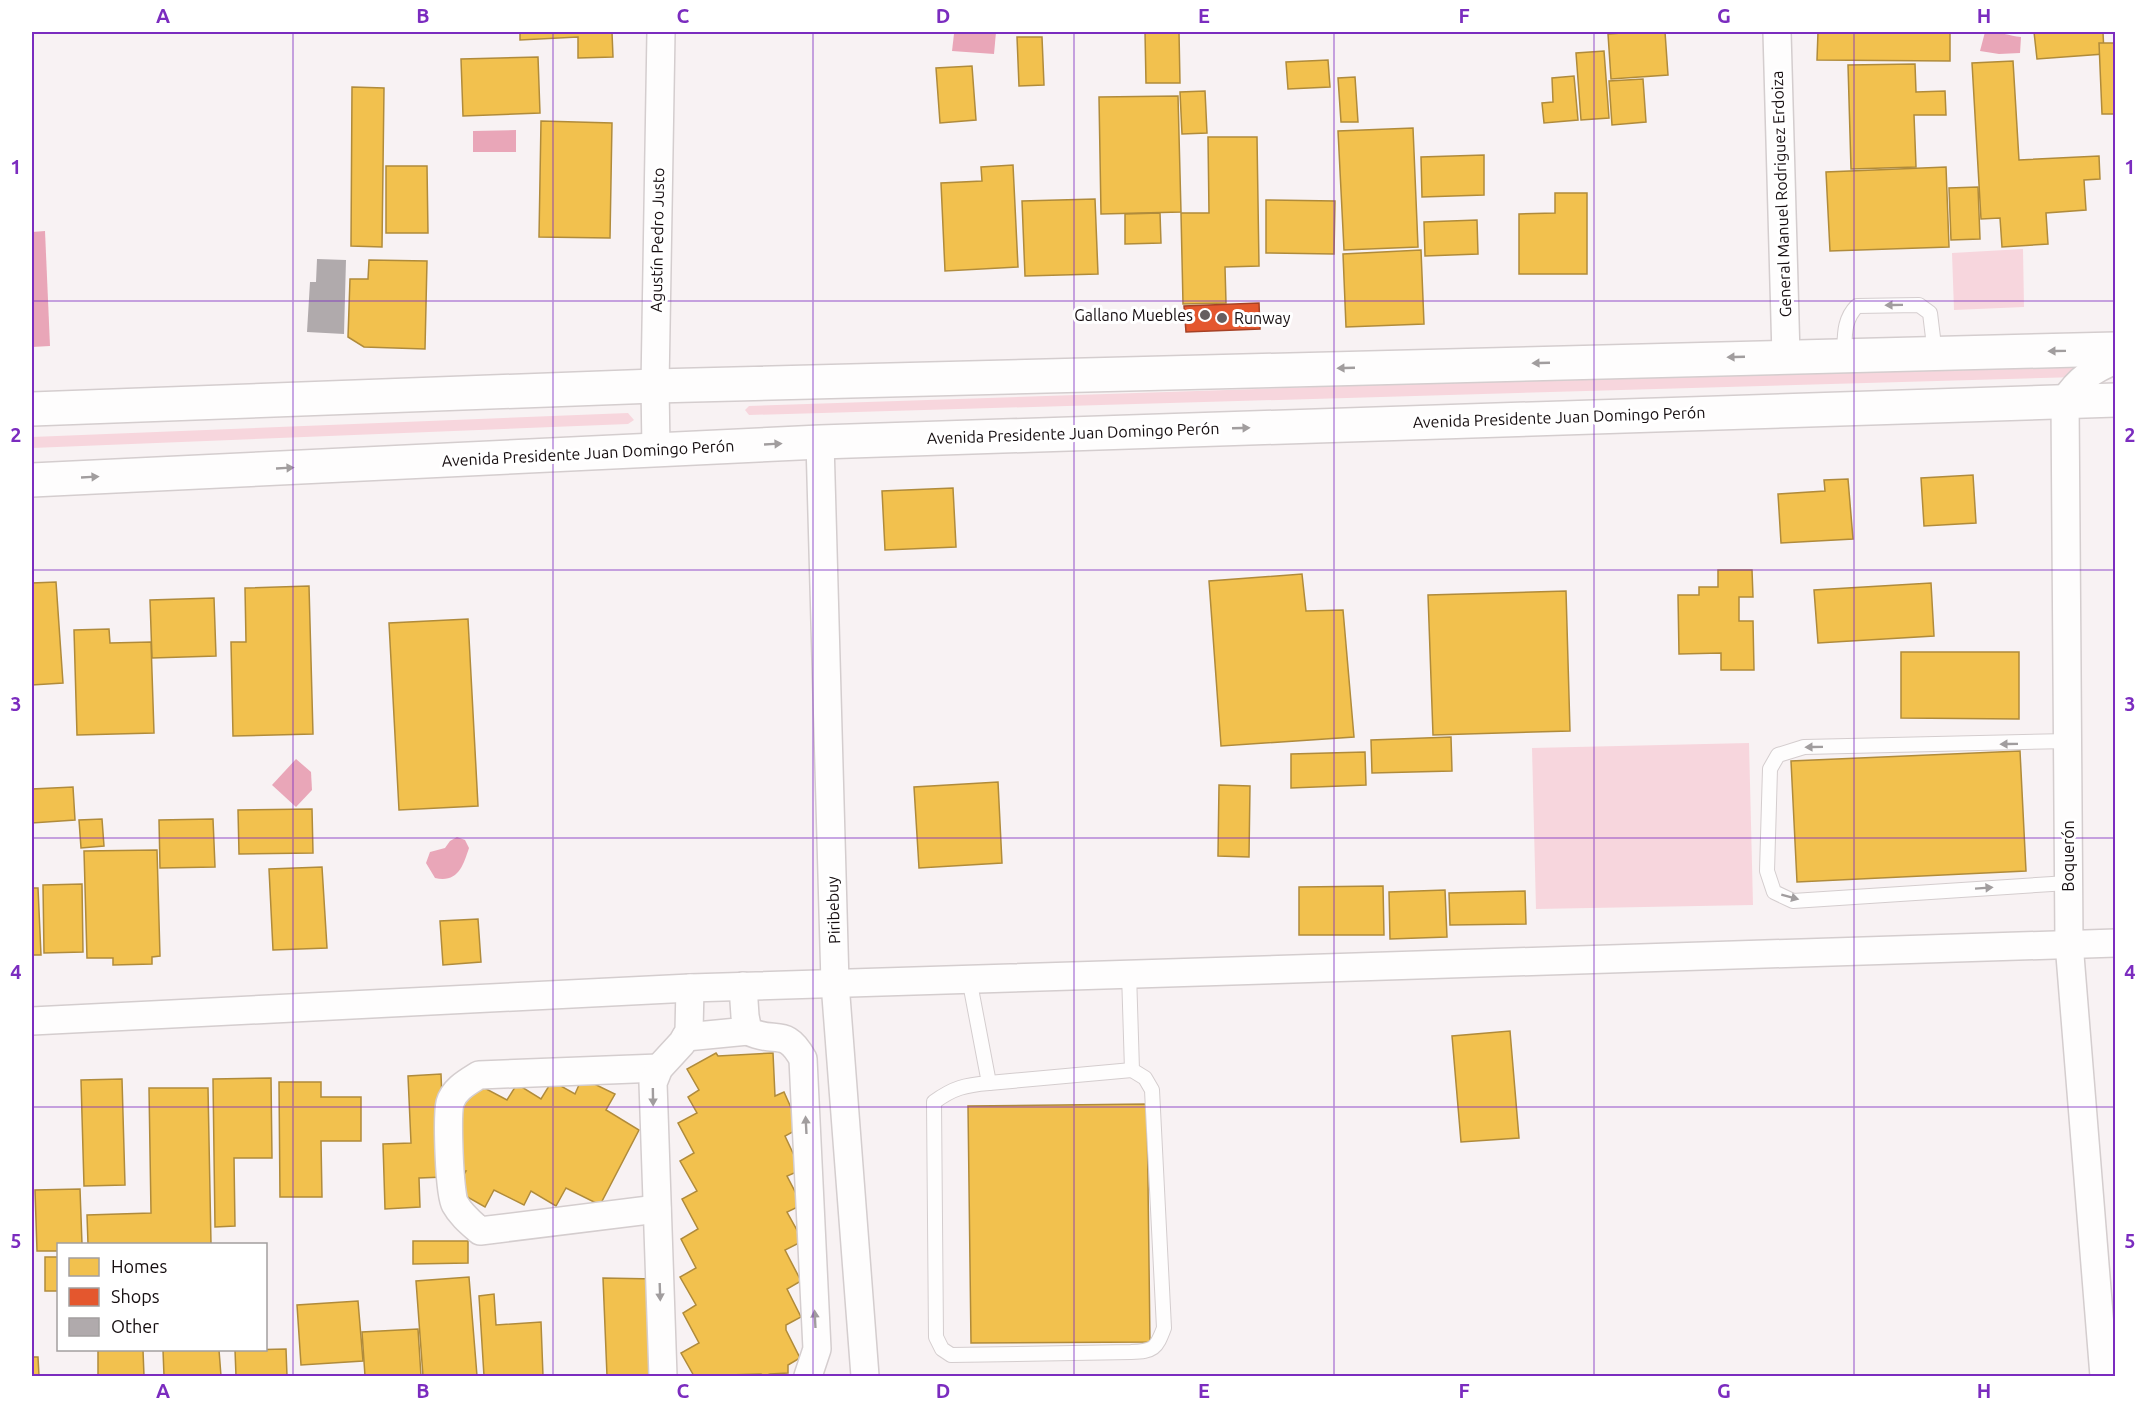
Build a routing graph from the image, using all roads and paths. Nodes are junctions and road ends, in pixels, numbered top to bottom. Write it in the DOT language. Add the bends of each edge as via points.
graph roads {
  1 [pos="662,32"];
  2 [pos="1777,32"];
  3 [pos="2115,349"];
  4 [pos="1935,354"];
  5 [pos="1844,355"];
  6 [pos="1786,356"];
  7 [pos="2115,360"];
  8 [pos="655,386"];
  9 [pos="2065,400"];
  10 [pos="2115,400"];
  11 [pos="32,410"];
  12 [pos="820,442"];
  13 [pos="657,449"];
  14 [pos="32,480"];
  15 [pos="2068,741"];
  16 [pos="2068,883"];
  17 [pos="2069,943"];
  18 [pos="2115,943"];
  19 [pos="1129,973"];
  20 [pos="969,978"];
  21 [pos="835,983"];
  22 [pos="743,986"];
  23 [pos="690,988"];
  24 [pos="32,1021"];
  25 [pos="748,1031"];
  26 [pos="686,1037"];
  27 [pos="659,1068"];
  28 [pos="1132,1070"];
  29 [pos="989,1083"];
  30 [pos="657,1209"];
  31 [pos="663,1377"];
  32 [pos="808,1377"];
  33 [pos="865,1377"];
  34 [pos="2104,1377"];
  1 -- 8 [label="street, Agustín Pedro Justo"];
  2 -- 6 [label="street, General Manuel Rodriguez Erdoiza"];
  3 -- 4 [label="main road, one-way"];
  4 -- 5 [label="main road"];
  4 -- 5 [label="lane, one-way" via="1930,313 1919,305 1894,304 1857,306 1846,321"];
  5 -- 6 [label="main road"];
  6 -- 8 [label="main road, one-way"];
  7 -- 9 [label="street" via="2093,370"];
  8 -- 11 [label="main road"];
  8 -- 13 [label="street, Agustín Pedro Justo"];
  9 -- 10 [label="main road, Avenida Presidente Juan Domingo Perón"];
  12 -- 9 [label="main road, Avenida Presidente Juan Domingo Perón, one-way"];
  9 -- 15 [label="street, Boquerón"];
  13 -- 12 [label="main road, Avenida Presidente Juan Domingo Perón, one-way"];
  12 -- 21 [label="street, Piribebuy"];
  14 -- 13 [label="main road, Avenida Presidente Juan Domingo Perón, one-way"];
  15 -- 16 [label="street, Boquerón"];
  15 -- 16 [label="lane, one-way" via="1804,747 1778,755 1770,769 1767,871 1774,892 1793,900"];
  16 -- 17 [label="street, Boquerón"];
  17 -- 18 [label="street"];
  17 -- 19 [label="street"];
  17 -- 34 [label="street, Boquerón"];
  19 -- 20 [label="street"];
  19 -- 28 [label="lane"];
  20 -- 21 [label="street"];
  20 -- 29 [label="lane"];
  21 -- 22 [label="street"];
  21 -- 33 [label="street, Piribebuy"];
  22 -- 23 [label="street"];
  22 -- 25 [label="street"];
  23 -- 24 [label="street"];
  23 -- 26 [label="street"];
  25 -- 26 [label="street"];
  32 -- 25 [label="street, one-way" via="817,1349 803,1059 794,1043"];
  26 -- 27 [label="street"];
  27 -- 30 [label="street, one-way" via="653,1083"];
  27 -- 30 [label="street" via="479,1075 460,1086 450,1103 450,1182 454,1202 480,1231"];
  28 -- 29 [label="lane"];
  28 -- 29 [label="lane" via="1145,1078 1152,1090 1164,1328 1158,1343 1149,1351 951,1355 942,1349 936,1337 934,1102 950,1090"];
  30 -- 31 [label="street, one-way"];
}
